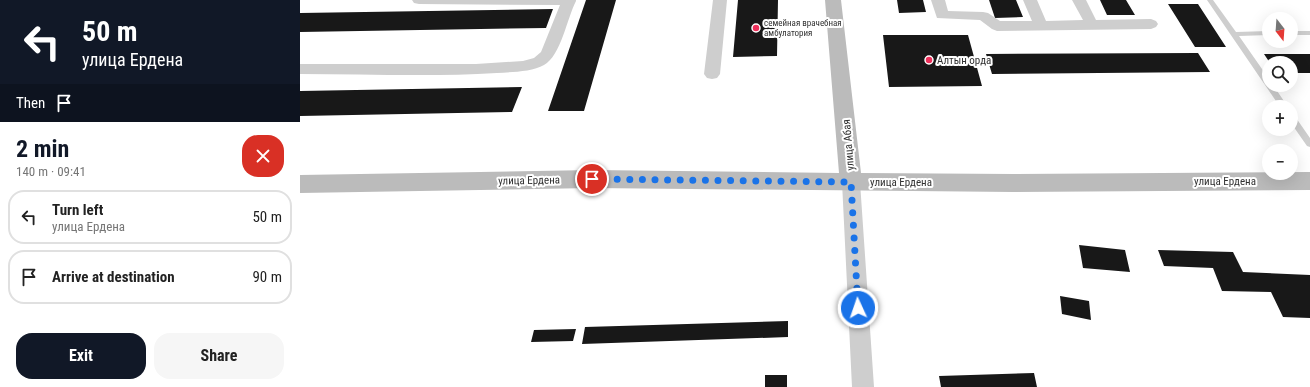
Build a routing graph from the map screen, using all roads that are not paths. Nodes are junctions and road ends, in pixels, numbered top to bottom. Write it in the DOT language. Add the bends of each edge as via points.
graph roads {
  1 [pos="419,0"];
  2 [pos="569,0"];
  3 [pos="720,0"];
  4 [pos="832,0"];
  5 [pos="938,0"];
  6 [pos="1030,0"];
  7 [pos="1079,0"];
  8 [pos="1210,0"];
  9 [pos="1151,24"];
  10 [pos="1041,25"];
  11 [pos="1092,25"];
  12 [pos="1310,32"];
  13 [pos="1262,33"];
  14 [pos="1298,33"];
  15 [pos="1233,34"];
  16 [pos="300,69"];
  17 [pos="712,74"];
  18 [pos="1279,100"];
  19 [pos="1298,127"];
  20 [pos="1310,144"];
  21 [pos="1310,181"];
  22 [pos="851,182"];
  23 [pos="300,184"];
  24 [pos="863,387"];
  1 -- 2 [label="street"];
  2 -- 16 [label="street" via="547,55 539,62 523,66 476,69"];
  3 -- 17 [label="street"];
  4 -- 22 [label="street, улица Абая"];
  5 -- 10 [label="street" via="942,15 982,10 997,26"];
  6 -- 10 [label="street"];
  7 -- 11 [label="street"];
  8 -- 15 [label="lane"];
  9 -- 11 [label="street"];
  10 -- 11 [label="street"];
  12 -- 14 [label="lane"];
  13 -- 15 [label="lane"];
  15 -- 18 [label="lane"];
  19 -- 20 [label="lane"];
  21 -- 22 [label="street, улица Ердена"];
  22 -- 23 [label="street, улица Ердена" via="592,179"];
  22 -- 24 [label="street, улица Абая"];
}
